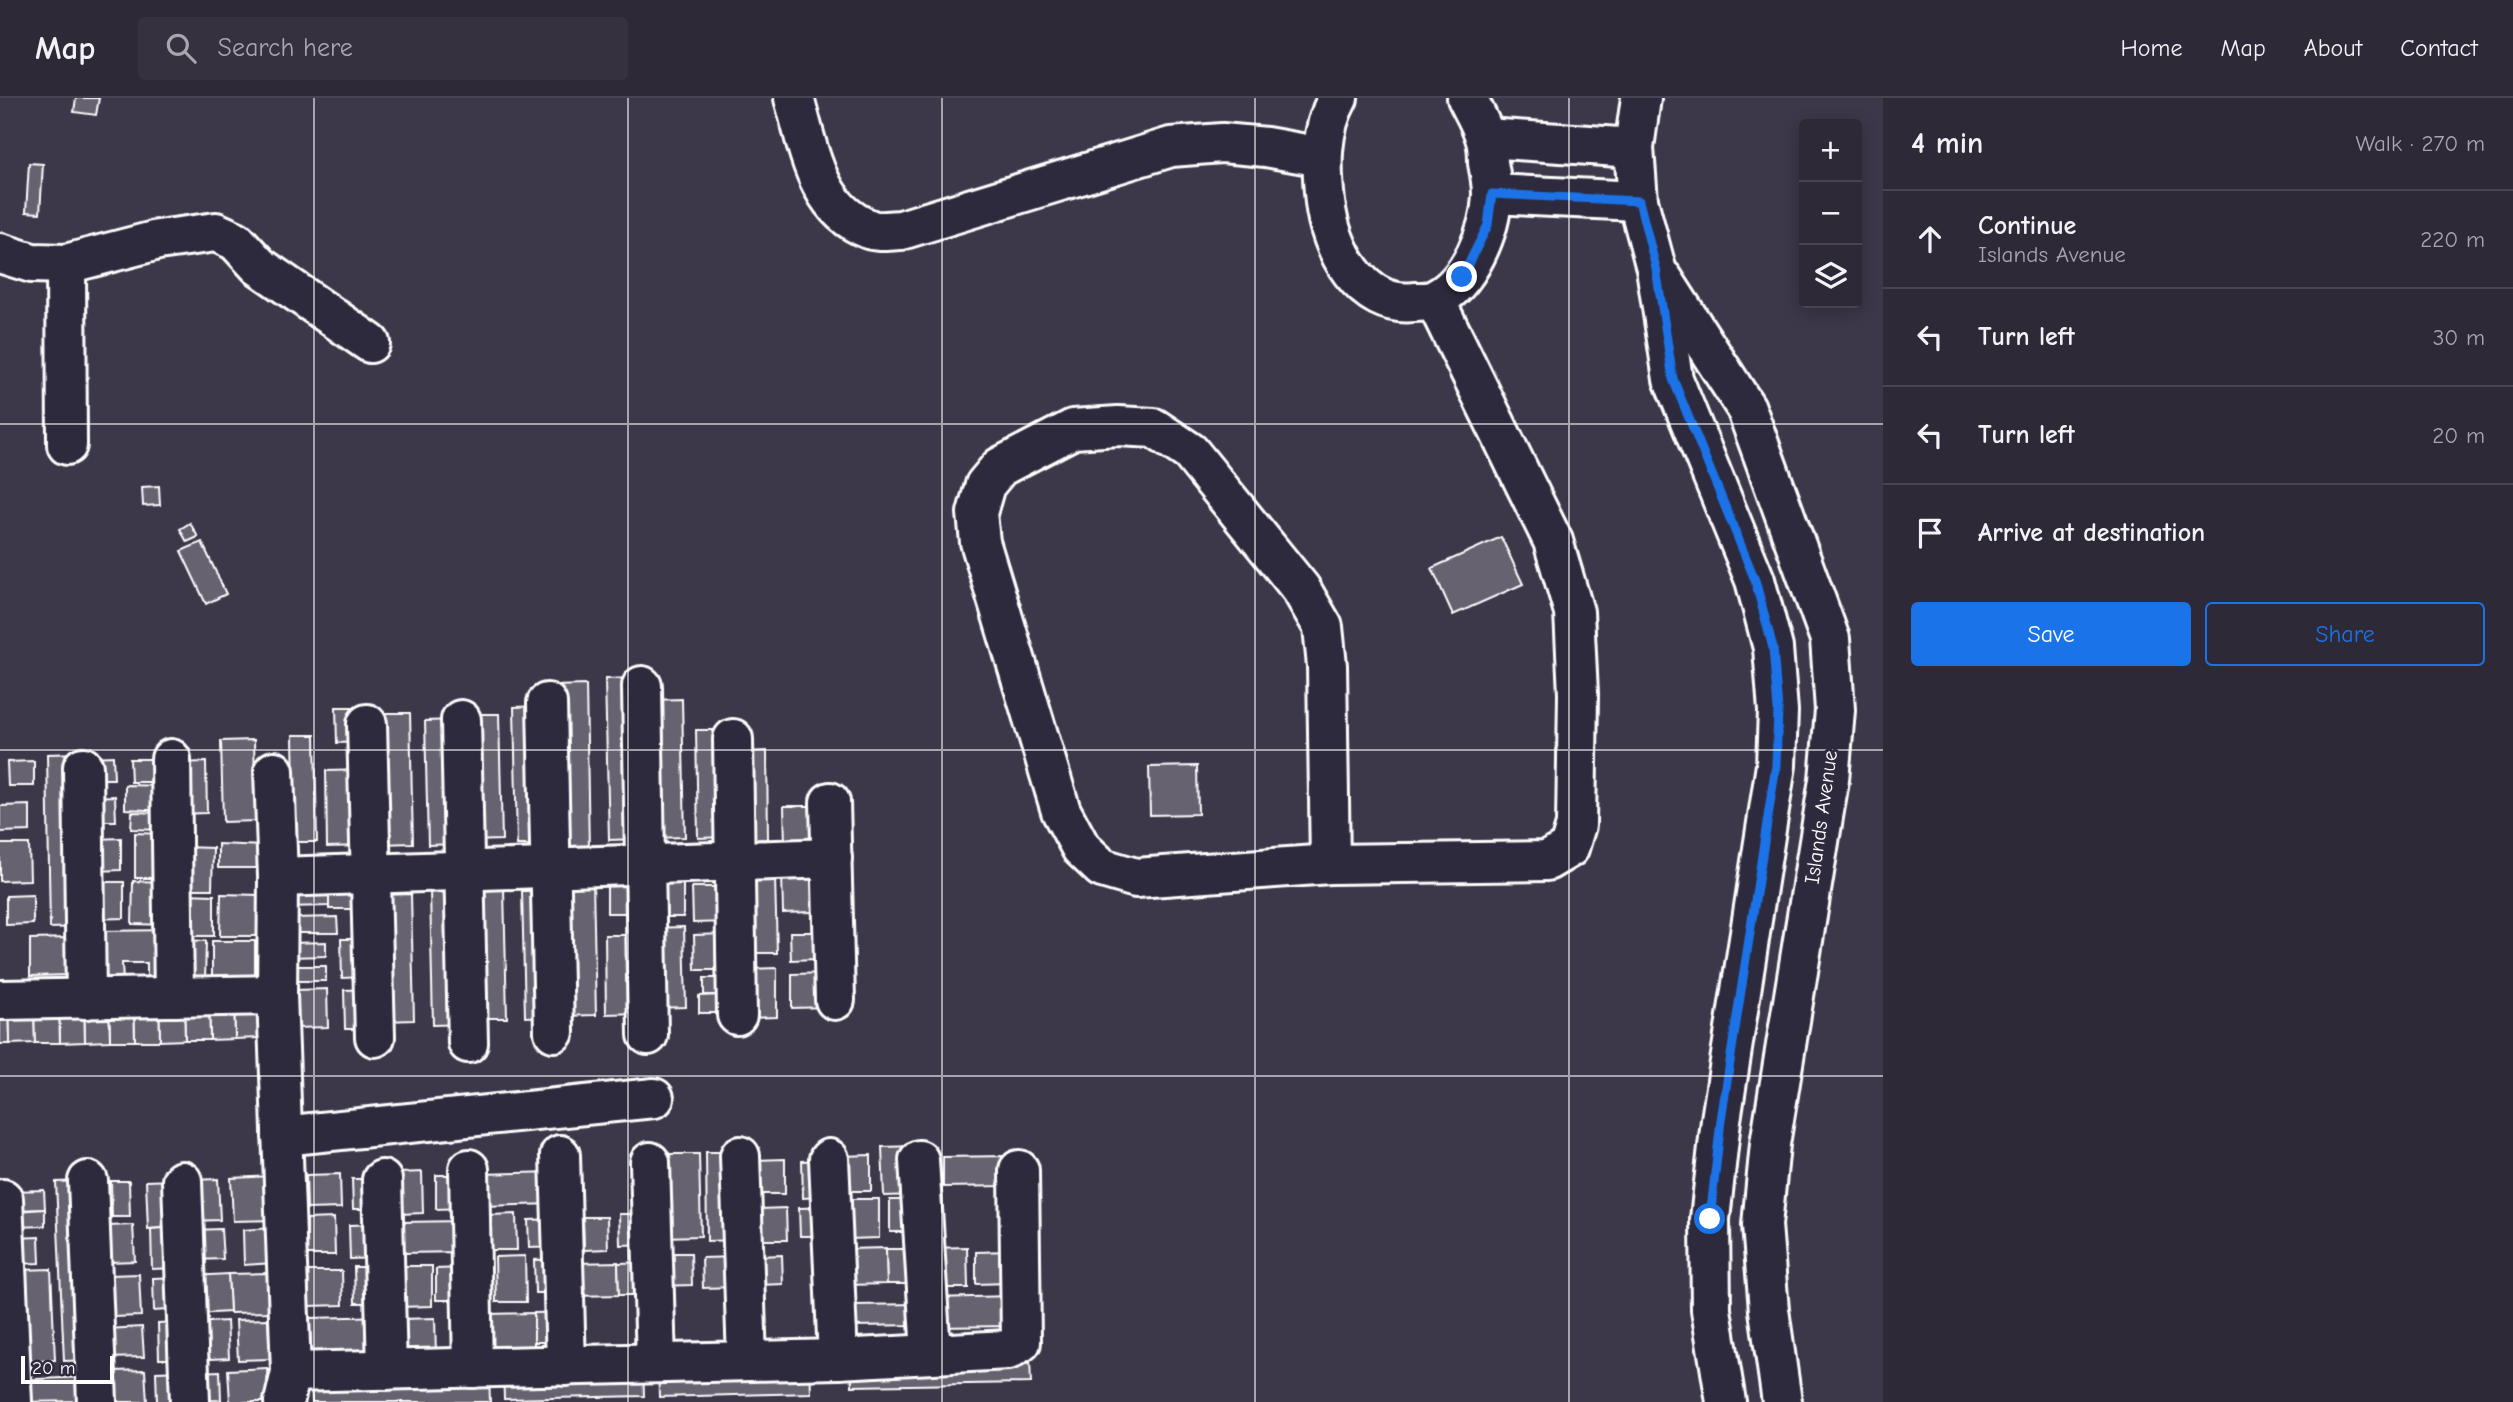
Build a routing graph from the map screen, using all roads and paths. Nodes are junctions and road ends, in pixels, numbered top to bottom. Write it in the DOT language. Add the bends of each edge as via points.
graph roads {
  1 [pos="794,98"];
  2 [pos="1338,98"];
  3 [pos="1467,98"];
  4 [pos="1641,98"];
  5 [pos="1486,138"];
  6 [pos="1634,148"];
  7 [pos="1322,157"];
  8 [pos="1492,194"];
  9 [pos="1639,201"];
  10 [pos="0,253"];
  11 [pos="66,264"];
  12 [pos="1656,268"];
  13 [pos="1435,300"];
  14 [pos="370,343"];
  15 [pos="67,445"];
  16 [pos="642,686"];
  17 [pos="547,703"];
  18 [pos="461,720"];
  19 [pos="367,724"];
  20 [pos="733,739"];
  21 [pos="171,759"];
  22 [pos="83,767"];
  23 [pos="274,771"];
  24 [pos="830,802"];
  25 [pos="832,858"];
  26 [pos="734,861"];
  27 [pos="643,864"];
  28 [pos="1330,864"];
  29 [pos="551,867"];
  30 [pos="466,870"];
  31 [pos="373,873"];
  32 [pos="278,877"];
  33 [pos="277,995"];
  34 [pos="174,997"];
  35 [pos="86,999"];
  36 [pos="835,999"];
  37 [pos="0,1000"];
  38 [pos="737,1015"];
  39 [pos="554,1032"];
  40 [pos="648,1035"];
  41 [pos="375,1037"];
  42 [pos="468,1043"];
  43 [pos="654,1098"];
  44 [pos="282,1136"];
  45 [pos="560,1155"];
  46 [pos="740,1156"];
  47 [pos="830,1159"];
  48 [pos="919,1160"];
  49 [pos="650,1162"];
  50 [pos="469,1169"];
  51 [pos="1019,1170"];
  52 [pos="382,1180"];
  53 [pos="88,1181"];
  54 [pos="182,1181"];
  55 [pos="3,1199"];
  56 [pos="931,1354"];
  57 [pos="838,1359"];
  58 [pos="747,1361"];
  59 [pos="656,1363"];
  60 [pos="566,1366"];
  61 [pos="473,1368"];
  62 [pos="387,1370"];
  63 [pos="288,1387"];
  64 [pos="12,1402"];
  65 [pos="97,1402"];
  66 [pos="190,1402"];
  67 [pos="1726,1402"];
  68 [pos="1782,1402"];
  1 -- 7 [label="street" via="819,182 841,213 870,230 901,230 1171,146 1222,143"];
  2 -- 7 [label="street" via="1325,129"];
  3 -- 5 [label="street"];
  4 -- 6 [label="street, Islands Avenue"];
  5 -- 6 [label="street"];
  5 -- 8 [label="street"];
  6 -- 9 [label="street, Islands Avenue"];
  7 -- 13 [label="street" via="1325,207 1340,255 1352,274 1387,300"];
  8 -- 9 [label="street"];
  8 -- 13 [label="street" via="1488,225 1476,253 1462,277"];
  9 -- 12 [label="street, Islands Avenue"];
  10 -- 11 [label="street" via="32,263"];
  11 -- 14 [label="street" via="158,240 216,232 236,241 259,266"];
  11 -- 15 [label="street"];
  12 -- 67 [label="street, Islands Avenue" via="1673,379 1755,580 1773,648 1778,710 1776,765 1710,1219 1711,1310"];
  12 -- 68 [label="street, Islands Avenue" via="1746,408 1830,639 1835,710 1829,780 1770,1144 1762,1225"];
  13 -- 28 [label="street" via="1553,541 1574,612 1576,825 1569,848 1547,861"];
  16 -- 27 [label="street"];
  17 -- 29 [label="street"];
  18 -- 30 [label="street"];
  19 -- 31 [label="street"];
  20 -- 26 [label="street"];
  21 -- 34 [label="street"];
  22 -- 35 [label="street"];
  23 -- 32 [label="street"];
  24 -- 25 [label="street"];
  25 -- 26 [label="street"];
  25 -- 36 [label="street"];
  26 -- 27 [label="street"];
  26 -- 38 [label="street"];
  27 -- 29 [label="street"];
  27 -- 40 [label="street"];
  28 -- 28 [label="street" via="1323,627 1301,589 1190,452 1154,428 1073,429 1000,467 985,485 977,513 980,542 1061,811 1082,848 1101,867 1136,878"];
  29 -- 30 [label="street"];
  29 -- 39 [label="street"];
  30 -- 31 [label="street"];
  30 -- 42 [label="street"];
  31 -- 32 [label="street"];
  31 -- 41 [label="street"];
  32 -- 33 [label="street"];
  33 -- 34 [label="street"];
  33 -- 44 [label="street"];
  34 -- 35 [label="street"];
  35 -- 37 [label="street"];
  43 -- 44 [label="street"];
  44 -- 63 [label="street"];
  45 -- 60 [label="street"];
  46 -- 58 [label="street"];
  47 -- 57 [label="street"];
  48 -- 56 [label="street"];
  49 -- 59 [label="street"];
  50 -- 61 [label="street"];
  51 -- 56 [label="street" via="1021,1342 1009,1350"];
  52 -- 62 [label="street"];
  53 -- 65 [label="street"];
  54 -- 66 [label="street"];
  55 -- 64 [label="street"];
  56 -- 57 [label="street"];
  57 -- 58 [label="street"];
  58 -- 59 [label="street"];
  59 -- 60 [label="street"];
  60 -- 61 [label="street"];
  61 -- 62 [label="street"];
  62 -- 63 [label="street"];
}
